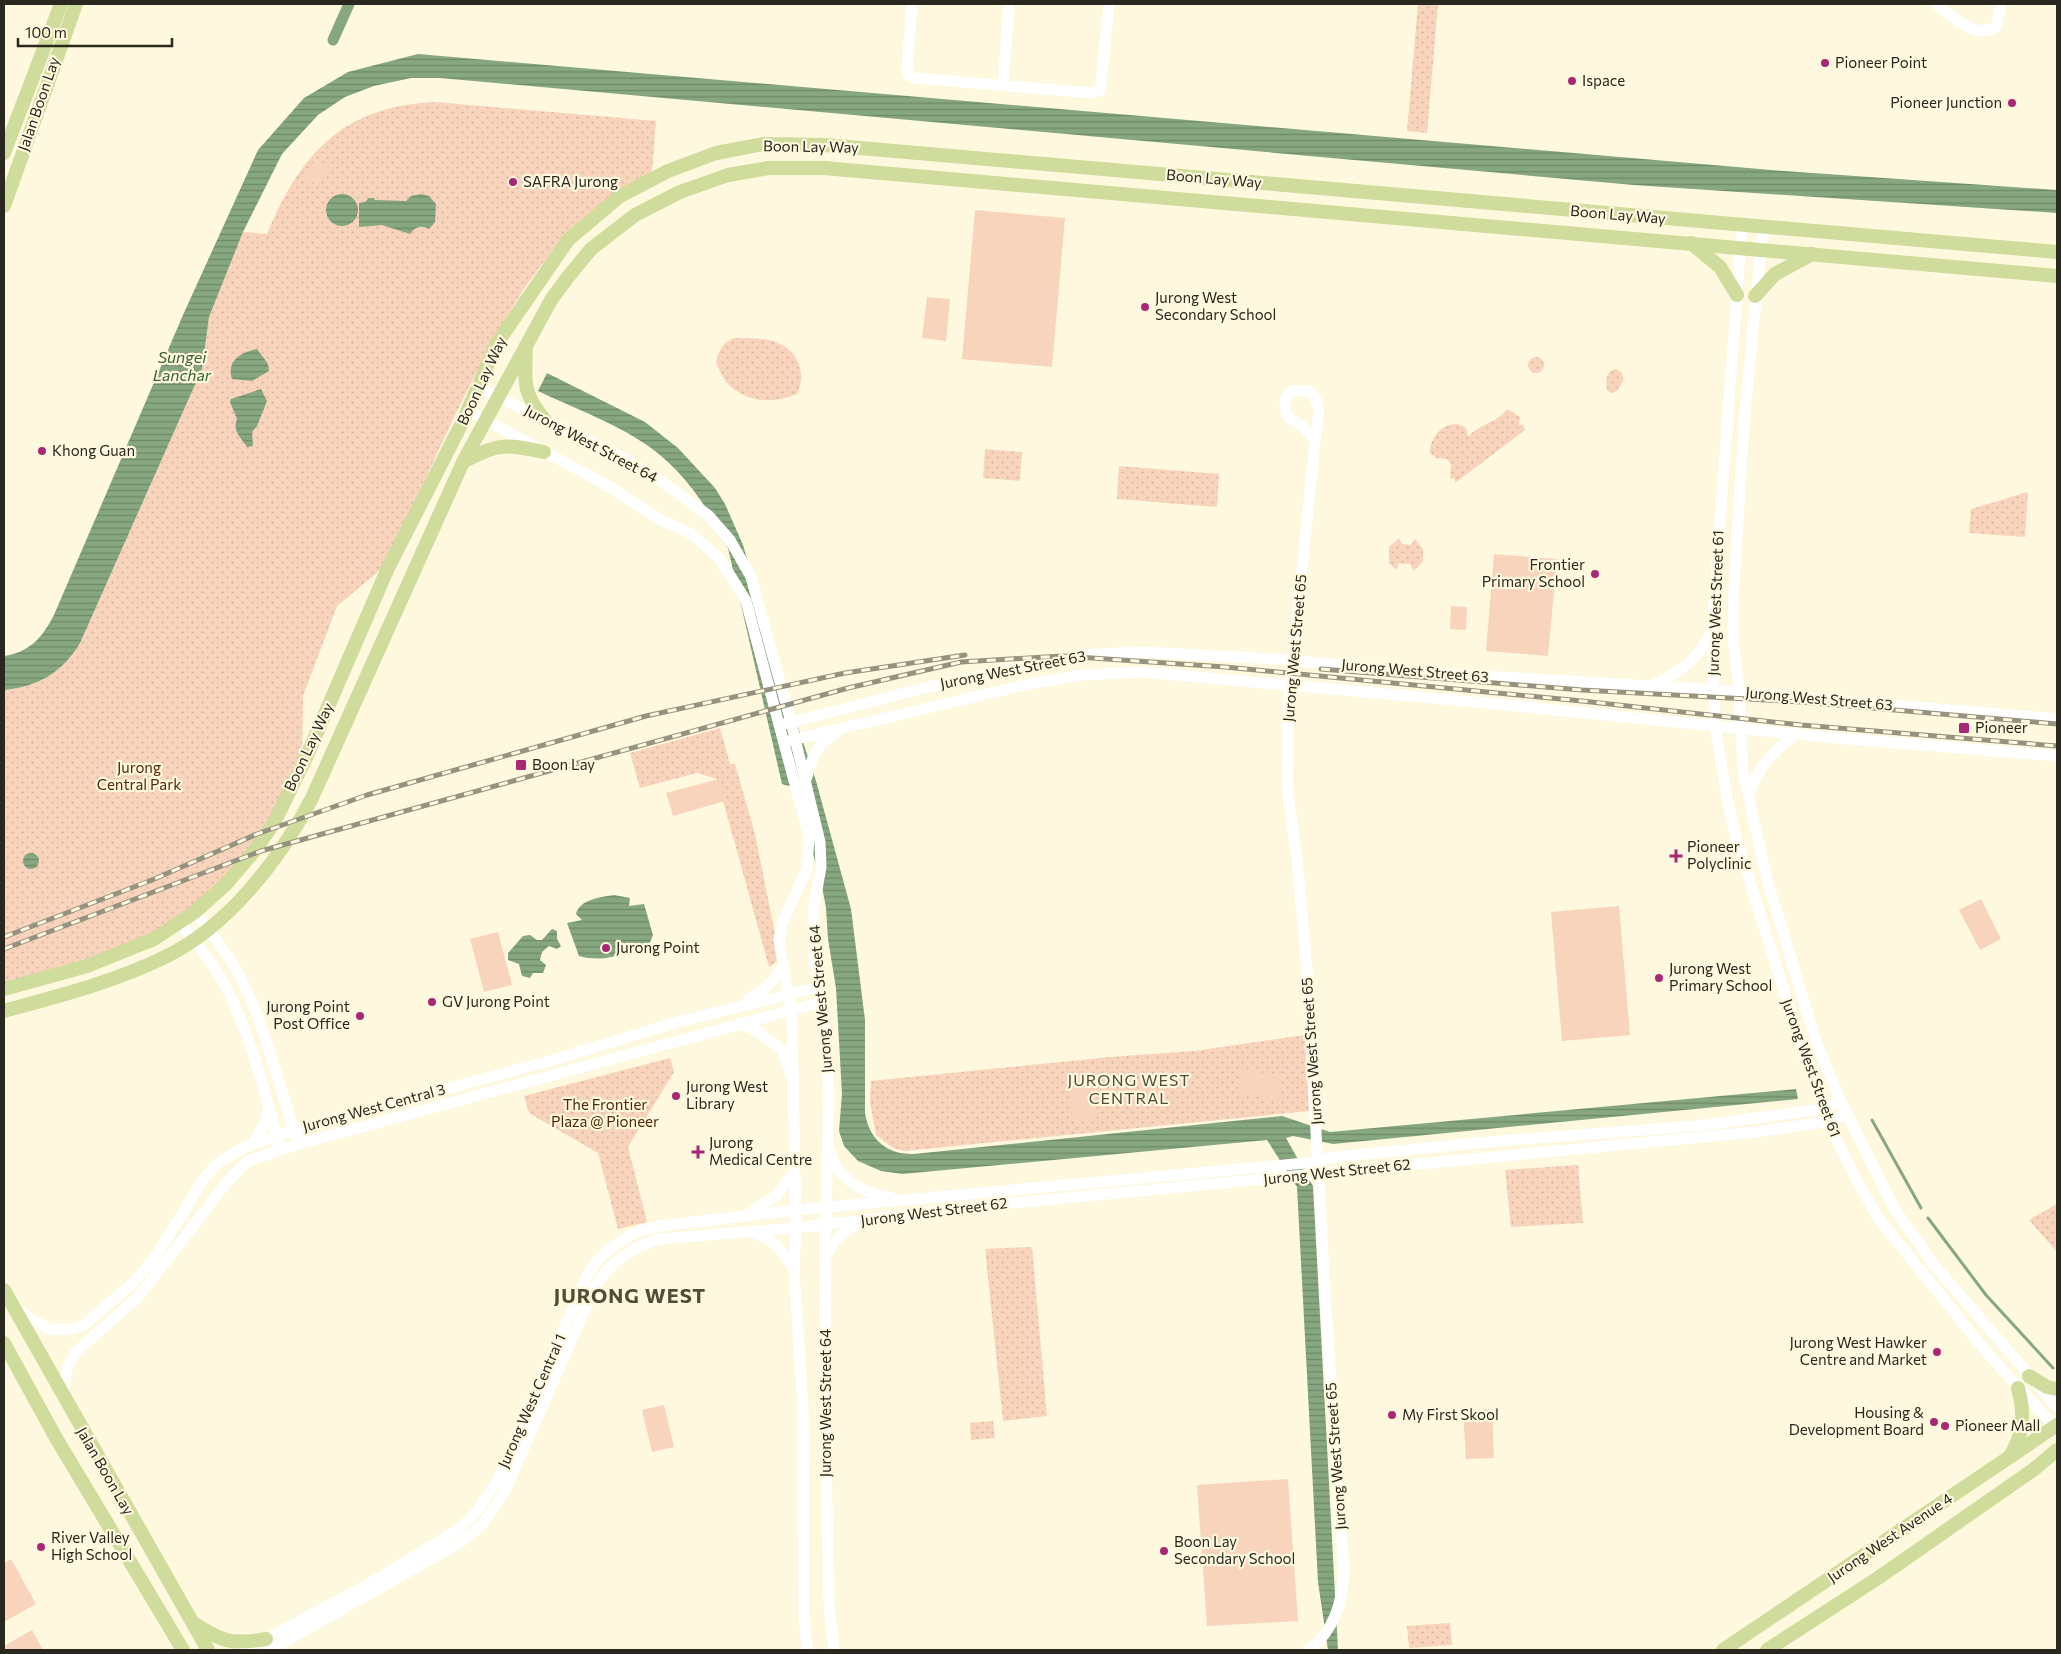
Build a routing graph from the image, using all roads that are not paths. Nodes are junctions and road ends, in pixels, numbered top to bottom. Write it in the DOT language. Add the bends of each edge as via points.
graph roads {
  1 [pos="61,4"];
  2 [pos="76,4"];
  3 [pos="912,4"];
  4 [pos="1009,4"];
  5 [pos="1109,4"];
  6 [pos="1936,4"];
  7 [pos="2001,4"];
  8 [pos="1003,86"];
  9 [pos="4,153"];
  10 [pos="4,206"];
  11 [pos="1742,225"];
  12 [pos="1763,227"];
  13 [pos="1690,242"];
  14 [pos="1740,247"];
  15 [pos="1761,249"];
  16 [pos="2057,252"];
  17 [pos="1813,253"];
  18 [pos="2057,276"];
  19 [pos="1737,295"];
  20 [pos="1755,296"];
  21 [pos="526,345"];
  22 [pos="478,387"];
  23 [pos="499,396"];
  24 [pos="468,410"];
  25 [pos="485,420"];
  26 [pos="545,420"];
  27 [pos="1316,442"];
  28 [pos="544,452"];
  29 [pos="463,462"];
  30 [pos="1712,631"];
  31 [pos="1292,660"];
  32 [pos="1290,685"];
  33 [pos="1648,686"];
  34 [pos="1712,690"];
  35 [pos="1737,692"];
  36 [pos="2057,718"];
  37 [pos="785,723"];
  38 [pos="849,725"];
  39 [pos="1715,725"];
  40 [pos="1740,728"];
  41 [pos="1797,733"];
  42 [pos="789,741"];
  43 [pos="2057,756"];
  44 [pos="806,782"];
  45 [pos="1748,800"];
  46 [pos="195,912"];
  47 [pos="180,923"];
  48 [pos="208,929"];
  49 [pos="194,940"];
  50 [pos="784,965"];
  51 [pos="819,987"];
  52 [pos="4,989"];
  53 [pos="788,994"];
  54 [pos="822,1002"];
  55 [pos="742,1005"];
  56 [pos="792,1010"];
  57 [pos="4,1011"];
  58 [pos="741,1023"];
  59 [pos="794,1085"];
  60 [pos="1841,1102"];
  61 [pos="268,1106"];
  62 [pos="1824,1108"];
  63 [pos="1848,1114"];
  64 [pos="1829,1121"];
  65 [pos="294,1130"];
  66 [pos="276,1135"];
  67 [pos="826,1142"];
  68 [pos="253,1144"];
  69 [pos="298,1144"];
  70 [pos="280,1150"];
  71 [pos="1319,1161"];
  72 [pos="794,1173"];
  73 [pos="1320,1174"];
  74 [pos="903,1200"];
  75 [pos="826,1208"];
  76 [pos="795,1210"];
  77 [pos="744,1217"];
  78 [pos="869,1220"];
  79 [pos="826,1225"];
  80 [pos="796,1228"];
  81 [pos="747,1231"];
  82 [pos="825,1259"];
  83 [pos="794,1269"];
  84 [pos="4,1290"];
  85 [pos="11,1303"];
  86 [pos="4,1343"];
  87 [pos="2029,1376"];
  88 [pos="2018,1388"];
  89 [pos="2057,1389"];
  90 [pos="62,1396"];
  91 [pos="2057,1407"];
  92 [pos="2057,1427"];
  93 [pos="2057,1450"];
  94 [pos="2010,1457"];
  95 [pos="2057,1459"];
  96 [pos="2033,1470"];
  97 [pos="190,1622"];
  98 [pos="174,1643"];
  99 [pos="268,1645"];
  100 [pos="183,1650"];
  101 [pos="208,1650"];
  102 [pos="245,1650"];
  103 [pos="807,1650"];
  104 [pos="834,1650"];
  105 [pos="1308,1650"];
  106 [pos="1722,1650"];
  107 [pos="1767,1650"];
  1 -- 9 [label="main road, Jalan Boon Lay"];
  2 -- 10 [label="main road, Jalan Boon Lay"];
  3 -- 8 [label="street" via="909,75"];
  4 -- 8 [label="street"];
  5 -- 8 [label="street" via="1100,90 1091,93"];
  6 -- 7 [label="street" via="1964,25 1985,31 1996,27"];
  11 -- 12 [label="main road, Boon Lay Way"];
  11 -- 14 [label="street, Jurong West Street 61"];
  11 -- 22 [label="main road, Boon Lay Way" via="825,144 764,144 716,153 668,171 620,196 568,240 497,344"];
  12 -- 15 [label="street, Jurong West Street 61"];
  12 -- 16 [label="main road, Boon Lay Way"];
  13 -- 14 [label="main road, Boon Lay Way"];
  13 -- 19 [label="main road" via="1720,266"];
  13 -- 21 [label="main road, Boon Lay Way" via="834,168 769,168 728,175 688,189 635,215 591,249 551,300"];
  14 -- 15 [label="main road, Boon Lay Way"];
  14 -- 19 [label="street, Jurong West Street 61"];
  15 -- 17 [label="main road, Boon Lay Way"];
  15 -- 20 [label="street, Jurong West Street 61"];
  17 -- 18 [label="main road, Boon Lay Way"];
  17 -- 20 [label="main road" via="1775,274"];
  19 -- 30 [label="street, Jurong West Street 61"];
  20 -- 35 [label="street, Jurong West Street 61" via="1734,588 1733,642"];
  21 -- 23 [label="main road, Boon Lay Way"];
  21 -- 26 [label="main road" via="527,390 532,405"];
  22 -- 23 [label="street, Jurong West Street 64"];
  22 -- 24 [label="main road, Boon Lay Way"];
  23 -- 25 [label="main road, Boon Lay Way"];
  23 -- 26 [label="street, Jurong West Street 64"];
  24 -- 25 [label="street, Jurong West Street 64"];
  24 -- 46 [label="main road, Boon Lay Way" via="388,568 309,751 274,823 226,884"];
  25 -- 28 [label="street, Jurong West Street 64"];
  25 -- 29 [label="main road, Boon Lay Way"];
  26 -- 37 [label="street, Jurong West Street 64" via="658,479 708,515 730,540 751,577"];
  27 -- 31 [label="street, Jurong West Street 65"];
  28 -- 29 [label="main road" via="498,446"];
  28 -- 37 [label="street, Jurong West Street 64" via="603,483 661,520 692,534 720,560 746,601"];
  29 -- 48 [label="main road, Boon Lay Way" via="331,760 293,834 270,866"];
  30 -- 33 [label="street" via="1693,661 1675,674"];
  30 -- 34 [label="street, Jurong West Street 61"];
  31 -- 32 [label="street, Jurong West Street 65"];
  31 -- 33 [label="street, Jurong West Street 63" via="1412,672"];
  31 -- 37 [label="street, Jurong West Street 63" via="1152,652 1094,654 924,688"];
  32 -- 38 [label="street, Jurong West Street 63" via="1142,672 1082,675"];
  32 -- 39 [label="street, Jurong West Street 63"];
  32 -- 71 [label="street, Jurong West Street 65" via="1287,785 1307,971"];
  33 -- 34 [label="street, Jurong West Street 63"];
  34 -- 35 [label="street, Jurong West Street 63"];
  34 -- 39 [label="street, Jurong West Street 61"];
  35 -- 36 [label="street, Jurong West Street 63"];
  35 -- 40 [label="street, Jurong West Street 61"];
  37 -- 42 [label="street, Jurong West Street 64"];
  38 -- 42 [label="street, Jurong West Street 63"];
  38 -- 44 [label="street" via="825,738 809,764"];
  39 -- 40 [label="street, Jurong West Street 63"];
  39 -- 62 [label="street, Jurong West Street 61" via="1736,837 1804,1055"];
  40 -- 41 [label="street, Jurong West Street 63"];
  40 -- 45 [label="street, Jurong West Street 61"];
  41 -- 43 [label="street, Jurong West Street 63"];
  41 -- 45 [label="street" via="1767,758 1753,780"];
  42 -- 44 [label="street, Jurong West Street 64"];
  42 -- 50 [label="street, Jurong West Street 64" via="808,837 806,869 783,922 779,940"];
  44 -- 51 [label="street, Jurong West Street 64" via="820,842 821,867 813,912 814,958"];
  45 -- 60 [label="street, Jurong West Street 61" via="1767,880 1817,1044"];
  46 -- 47 [label="main road, Boon Lay Way"];
  46 -- 48 [label="street"];
  47 -- 49 [label="street"];
  47 -- 52 [label="main road, Boon Lay Way" via="154,939 96,962"];
  48 -- 49 [label="main road, Boon Lay Way"];
  48 -- 65 [label="street" via="230,959 254,1010"];
  49 -- 57 [label="main road, Boon Lay Way" via="117,978"];
  49 -- 61 [label="street" via="227,989 256,1063"];
  50 -- 53 [label="street, Jurong West Street 64"];
  50 -- 55 [label="street" via="768,985"];
  51 -- 53 [label="street, Jurong West Central 3"];
  51 -- 54 [label="street, Jurong West Street 64"];
  53 -- 55 [label="street, Jurong West Central 3"];
  53 -- 56 [label="street, Jurong West Street 64"];
  54 -- 56 [label="street, Jurong West Central 3"];
  54 -- 67 [label="street, Jurong West Street 64" via="829,1094"];
  55 -- 65 [label="street, Jurong West Central 3"];
  56 -- 58 [label="street, Jurong West Central 3"];
  56 -- 59 [label="street, Jurong West Street 64"];
  58 -- 59 [label="street" via="758,1031 782,1050"];
  58 -- 69 [label="street, Jurong West Central 3"];
  59 -- 72 [label="street, Jurong West Street 64"];
  60 -- 62 [label="street, Jurong West Street 62"];
  60 -- 63 [label="street, Jurong West Street 61"];
  61 -- 66 [label="street"];
  61 -- 68 [label="street" via="264,1125"];
  62 -- 64 [label="street, Jurong West Street 61"];
  62 -- 71 [label="street, Jurong West Street 62" via="1696,1126 1496,1140"];
  63 -- 64 [label="street, Jurong West Street 62"];
  63 -- 87 [label="street, Jurong West Street 61" via="1871,1164 1906,1226 1934,1265"];
  64 -- 73 [label="street, Jurong West Street 62" via="1755,1132"];
  64 -- 88 [label="street, Jurong West Street 61" via="1841,1151 1879,1219"];
  65 -- 66 [label="street, Jurong West Central 3"];
  65 -- 69 [label="street"];
  66 -- 68 [label="street, Jurong West Central 3"];
  66 -- 70 [label="street"];
  67 -- 74 [label="street" via="836,1167 848,1182 880,1196"];
  67 -- 75 [label="street, Jurong West Street 64"];
  68 -- 85 [label="street, Jurong West Central 3" via="219,1162 205,1177 154,1259 117,1299 84,1325 68,1330 50,1329"];
  69 -- 70 [label="street, Jurong West Central 3"];
  70 -- 90 [label="street, Jurong West Central 3" via="248,1161 227,1182 140,1295 76,1352 68,1366"];
  71 -- 73 [label="street, Jurong West Street 65"];
  71 -- 74 [label="street, Jurong West Street 62"];
  72 -- 76 [label="street, Jurong West Street 64"];
  72 -- 77 [label="street" via="777,1195"];
  73 -- 78 [label="street, Jurong West Street 62" via="991,1205"];
  73 -- 105 [label="street, Jurong West Street 65" via="1344,1571 1343,1594 1337,1614 1328,1631"];
  74 -- 75 [label="street, Jurong West Street 62"];
  75 -- 76 [label="street, Jurong West Central 1"];
  75 -- 79 [label="street, Jurong West Street 64"];
  76 -- 77 [label="street, Jurong West Central 1"];
  76 -- 80 [label="street, Jurong West Street 64"];
  77 -- 99 [label="street, Jurong West Central 1" via="659,1226 634,1233 609,1248 586,1278 498,1480 474,1515 456,1531"];
  78 -- 79 [label="street, Jurong West Street 62"];
  78 -- 82 [label="street" via="858,1223 839,1237"];
  79 -- 80 [label="street, Jurong West Central 1"];
  79 -- 82 [label="street, Jurong West Street 64"];
  80 -- 81 [label="street, Jurong West Central 1"];
  80 -- 83 [label="street, Jurong West Street 64"];
  81 -- 83 [label="street" via="763,1234"];
  81 -- 99 [label="street, Jurong West Central 1" via="659,1239 619,1257 596,1285 504,1493 484,1524 462,1542"];
  82 -- 104 [label="street, Jurong West Street 64" via="828,1568"];
  83 -- 103 [label="street, Jurong West Street 64" via="801,1371"];
  84 -- 85 [label="main road, Jalan Boon Lay"];
  85 -- 90 [label="main road, Jalan Boon Lay"];
  86 -- 98 [label="main road, Jalan Boon Lay"];
  87 -- 89 [label="main road"];
  87 -- 91 [label="street, Jurong West Street 61"];
  88 -- 92 [label="street, Jurong West Street 61"];
  88 -- 94 [label="main road" via="2023,1404 2021,1434"];
  90 -- 97 [label="main road, Jalan Boon Lay"];
  92 -- 94 [label="main road, Jurong West Avenue 4"];
  93 -- 96 [label="main road, Jurong West Avenue 4"];
  94 -- 106 [label="main road, Jurong West Avenue 4"];
  95 -- 96 [label="main road"];
  96 -- 107 [label="main road, Jurong West Avenue 4" via="1878,1578"];
  97 -- 99 [label="main road" via="226,1641"];
  97 -- 101 [label="main road, Jalan Boon Lay"];
  98 -- 100 [label="main road, Jalan Boon Lay"];
  99 -- 102 [label="street, Jurong West Central 1"];
}
